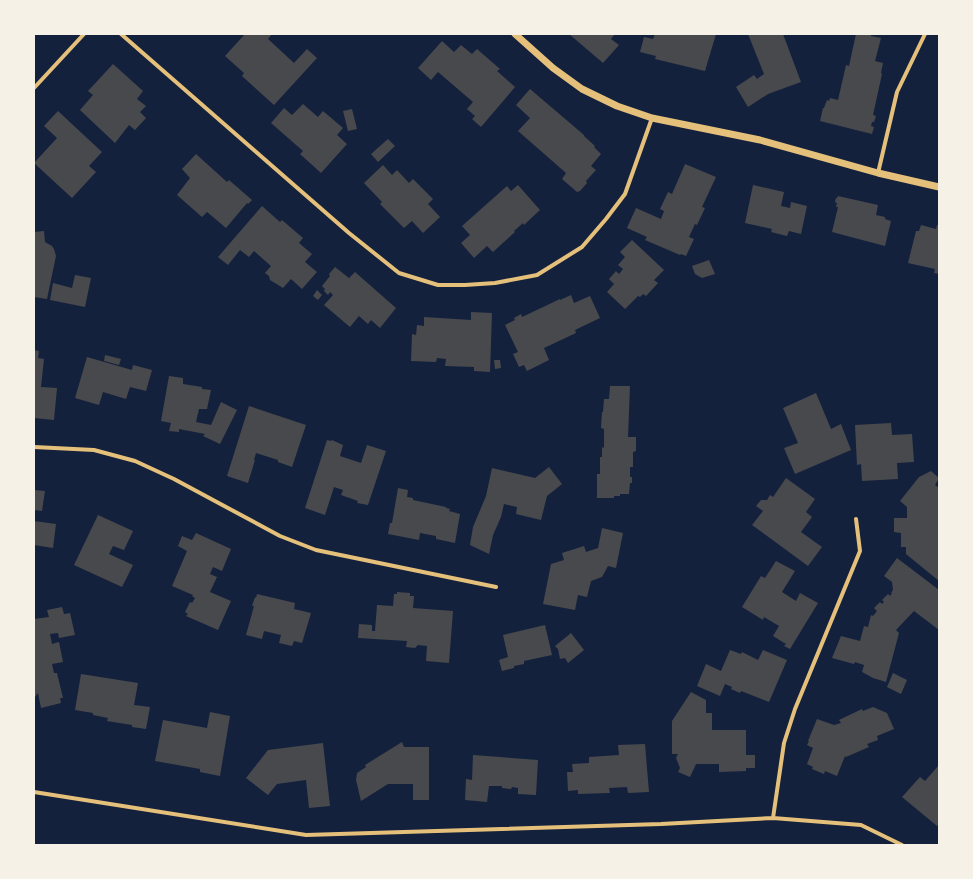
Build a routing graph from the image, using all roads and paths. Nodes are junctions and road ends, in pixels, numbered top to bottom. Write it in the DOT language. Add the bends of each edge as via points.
graph roads {
  1 [pos="84,34"];
  2 [pos="121,34"];
  3 [pos="515,34"];
  4 [pos="925,34"];
  5 [pos="34,88"];
  6 [pos="652,118"];
  7 [pos="878,173"];
  8 [pos="939,187"];
  9 [pos="34,447"];
  10 [pos="856,519"];
  11 [pos="496,587"];
  12 [pos="34,792"];
  13 [pos="773,818"];
  14 [pos="902,845"];
  1 -- 5 [label="street"];
  2 -- 6 [label="street" via="361,243 399,272 438,285 495,283 537,275 582,247 625,194"];
  3 -- 6 [label="street" via="553,68 582,89 617,106"];
  4 -- 7 [label="street" via="897,92"];
  6 -- 7 [label="street" via="760,140"];
  7 -- 8 [label="street"];
  9 -- 11 [label="street" via="94,450 135,461 280,536 316,550"];
  10 -- 13 [label="street" via="860,551 795,709 784,743"];
  12 -- 13 [label="street" via="306,835"];
  13 -- 14 [label="street" via="861,825"];
}
